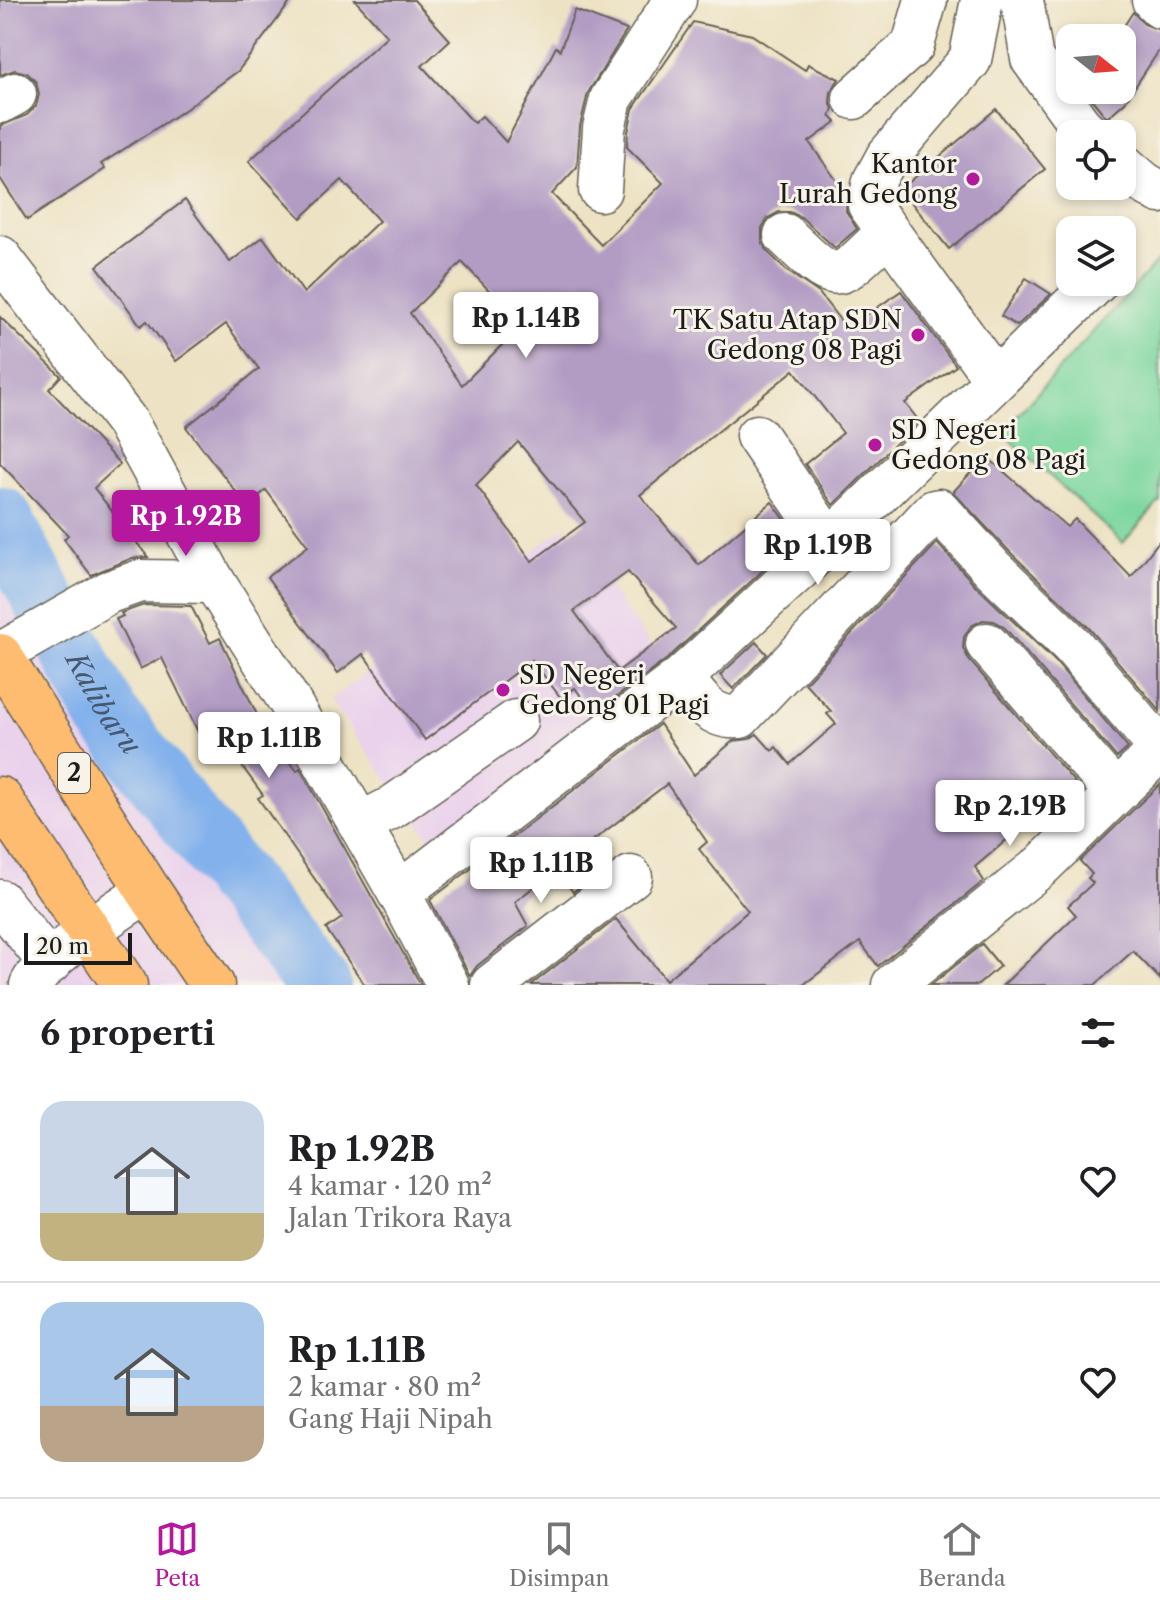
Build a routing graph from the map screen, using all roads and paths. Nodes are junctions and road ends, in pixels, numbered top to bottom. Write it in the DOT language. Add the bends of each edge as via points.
graph roads {
  1 [pos="675,0"];
  2 [pos="926,0"];
  3 [pos="982,0"];
  4 [pos="1022,0"];
  5 [pos="1153,0"];
  6 [pos="1160,7"];
  7 [pos="854,98"];
  8 [pos="1076,120"];
  9 [pos="1136,176"];
  10 [pos="600,190"];
  11 [pos="1160,192"];
  12 [pos="888,232"];
  13 [pos="785,235"];
  14 [pos="0,257"];
  15 [pos="1082,296"];
  16 [pos="995,379"];
  17 [pos="757,436"];
  18 [pos="172,508"];
  19 [pos="829,542"];
  20 [pos="214,582"];
  21 [pos="124,587"];
  22 [pos="987,644"];
  23 [pos="0,655"];
  24 [pos="682,677"];
  25 [pos="516,721"];
  26 [pos="1160,749"];
  27 [pos="1115,792"];
  28 [pos="0,799"];
  29 [pos="360,824"];
  30 [pos="631,877"];
  31 [pos="148,890"];
  32 [pos="399,893"];
  33 [pos="0,901"];
  34 [pos="89,931"];
  35 [pos="40,974"];
  36 [pos="125,985"];
  37 [pos="212,985"];
  38 [pos="448,985"];
  39 [pos="492,985"];
  40 [pos="893,985"];
  1 -- 10 [label="street" via="611,99"];
  2 -- 7 [label="street" via="913,45"];
  3 -- 12 [label="street" via="970,60 887,157 874,181 869,205"];
  4 -- 8 [label="street" via="1032,59"];
  5 -- 6 [label="street"];
  9 -- 11 [label="street"];
  12 -- 13 [label="street" via="844,273 834,274 818,267"];
  12 -- 16 [label="street"];
  14 -- 18 [label="street" via="127,422"];
  15 -- 16 [label="street"];
  16 -- 19 [label="street"];
  17 -- 19 [label="street"];
  18 -- 20 [label="street"];
  18 -- 21 [label="street"];
  19 -- 24 [label="street"];
  20 -- 21 [label="street"];
  20 -- 29 [label="street"];
  21 -- 23 [label="street"];
  22 -- 27 [label="street"];
  23 -- 31 [label="highway, 2"];
  24 -- 26 [label="street" via="717,715 740,717 939,510 1072,645"];
  24 -- 32 [label="street"];
  25 -- 29 [label="street"];
  26 -- 27 [label="street"];
  27 -- 40 [label="street" via="1040,867"];
  28 -- 34 [label="highway"];
  29 -- 32 [label="street"];
  30 -- 39 [label="street"];
  31 -- 34 [label="street"];
  31 -- 37 [label="highway, 2"];
  32 -- 38 [label="street"];
  33 -- 35 [label="street"];
  34 -- 35 [label="street"];
  34 -- 36 [label="highway"];
}
